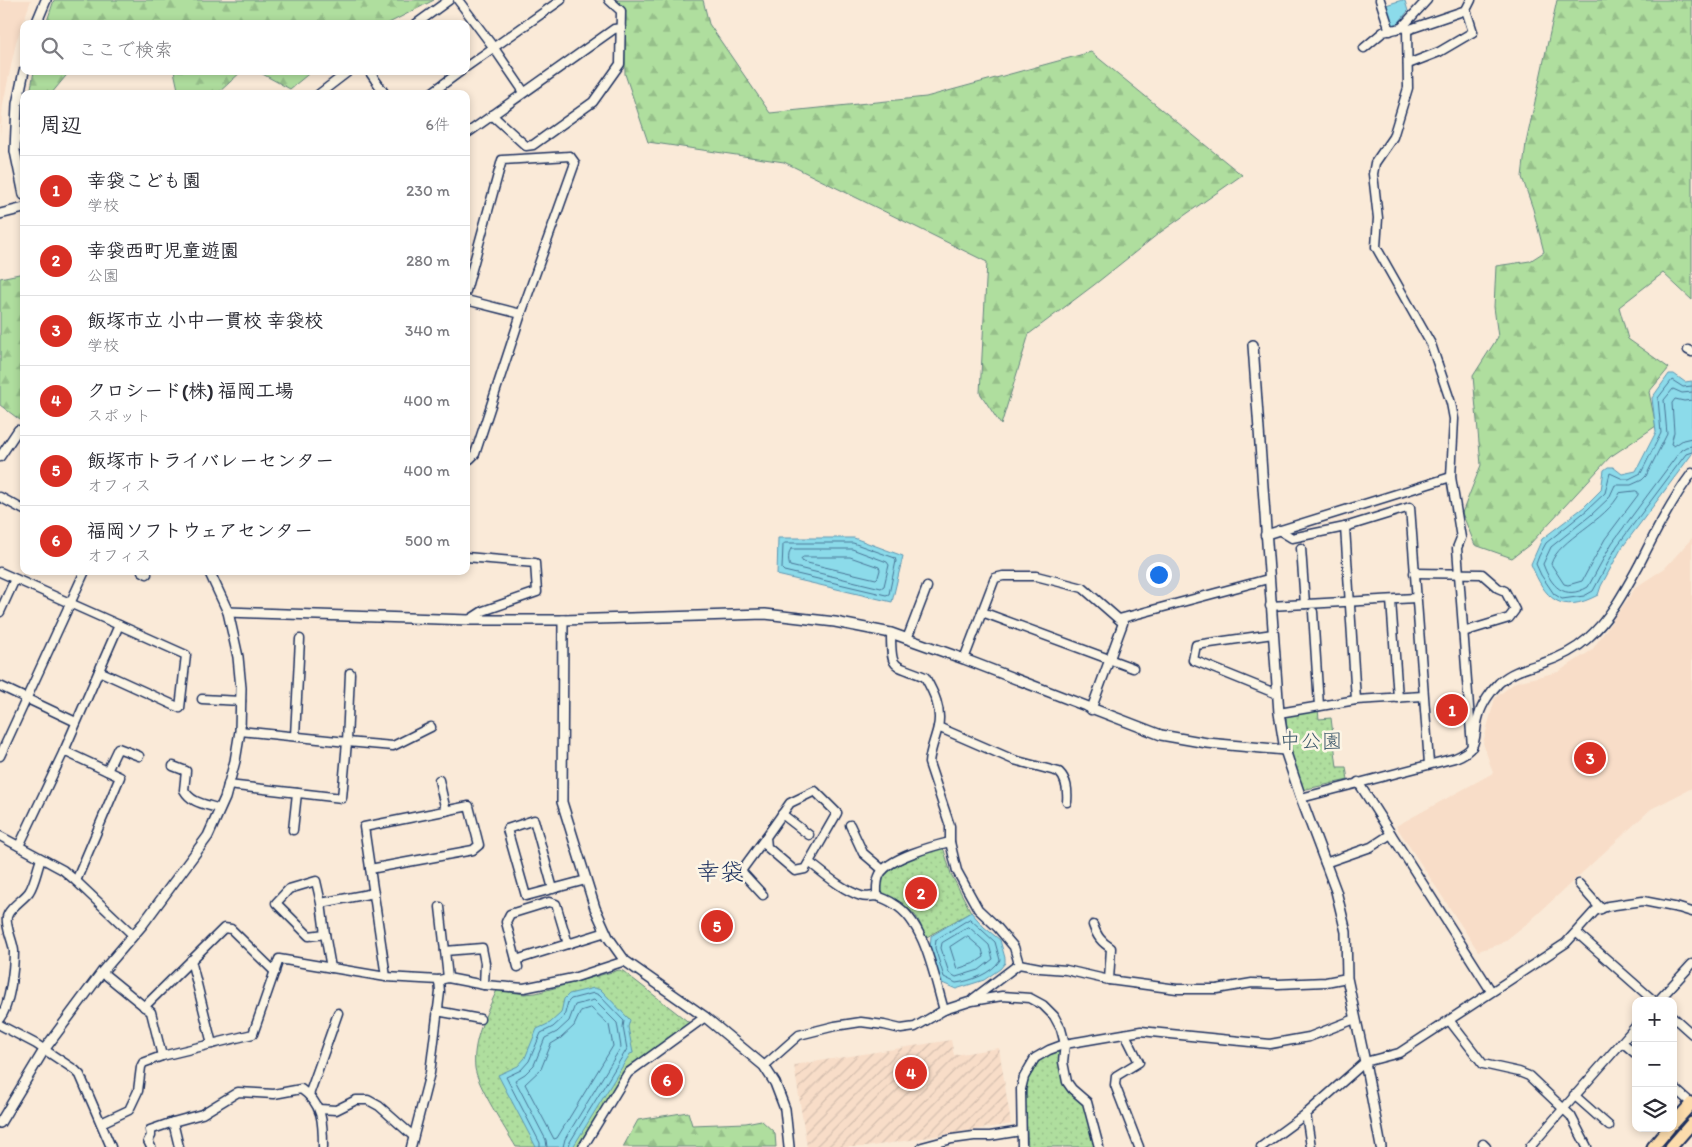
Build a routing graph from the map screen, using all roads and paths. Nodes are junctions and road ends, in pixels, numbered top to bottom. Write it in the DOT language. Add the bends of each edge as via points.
graph roads {
  1 [pos="46,0"];
  2 [pos="449,0"];
  3 [pos="458,0"];
  4 [pos="561,0"];
  5 [pos="609,0"];
  6 [pos="1380,0"];
  7 [pos="1427,0"];
  8 [pos="1470,0"];
  9 [pos="1466,10"];
  10 [pos="38,20"];
  11 [pos="422,20"];
  12 [pos="1406,27"];
  13 [pos="621,28"];
  14 [pos="1390,31"];
  15 [pos="494,48"];
  16 [pos="1364,48"];
  17 [pos="470,64"];
  18 [pos="1408,64"];
  19 [pos="23,75"];
  20 [pos="344,75"];
  21 [pos="372,75"];
  22 [pos="456,75"];
  23 [pos="324,90"];
  24 [pos="382,90"];
  25 [pos="435,90"];
  26 [pos="524,92"];
  27 [pos="492,115"];
  28 [pos="470,131"];
  29 [pos="20,173"];
  30 [pos="20,209"];
  31 [pos="0,214"];
  32 [pos="470,276"];
  33 [pos="470,301"];
  34 [pos="521,314"];
  35 [pos="1253,345"];
  36 [pos="18,430"];
  37 [pos="0,457"];
  38 [pos="470,460"];
  39 [pos="1692,473"];
  40 [pos="1451,477"];
  41 [pos="0,498"];
  42 [pos="20,508"];
  43 [pos="1345,527"];
  44 [pos="1279,530"];
  45 [pos="1265,535"];
  46 [pos="1302,548"];
  47 [pos="470,557"];
  48 [pos="0,572"];
  49 [pos="1414,573"];
  50 [pos="1459,573"];
  51 [pos="83,575"];
  52 [pos="211,575"];
  53 [pos="15,579"];
  54 [pos="1268,579"];
  55 [pos="927,587"];
  56 [pos="1416,598"];
  57 [pos="1391,600"];
  58 [pos="1349,602"];
  59 [pos="69,603"];
  60 [pos="1305,604"];
  61 [pos="1270,606"];
  62 [pos="0,612"];
  63 [pos="228,612"];
  64 [pos="982,612"];
  65 [pos="1313,612"];
  66 [pos="1119,619"];
  67 [pos="468,620"];
  68 [pos="563,620"];
  69 [pos="119,625"];
  70 [pos="1463,632"];
  71 [pos="891,633"];
  72 [pos="1272,634"];
  73 [pos="300,638"];
  74 [pos="907,639"];
  75 [pos="964,659"];
  76 [pos="1110,660"];
  77 [pos="1133,668"];
  78 [pos="99,671"];
  79 [pos="350,673"];
  80 [pos="0,686"];
  81 [pos="1277,694"];
  82 [pos="1423,696"];
  83 [pos="26,698"];
  84 [pos="1398,698"];
  85 [pos="202,699"];
  86 [pos="1356,700"];
  87 [pos="241,701"];
  88 [pos="1319,706"];
  89 [pos="1091,710"];
  90 [pos="1279,713"];
  91 [pos="76,722"];
  92 [pos="431,726"];
  93 [pos="938,727"];
  94 [pos="240,731"];
  95 [pos="295,736"];
  96 [pos="347,742"];
  97 [pos="1472,747"];
  98 [pos="1285,750"];
  99 [pos="64,751"];
  100 [pos="0,756"];
  101 [pos="139,756"];
  102 [pos="1429,764"];
  103 [pos="173,766"];
  104 [pos="107,771"];
  105 [pos="439,780"];
  106 [pos="1358,782"];
  107 [pos="228,785"];
  108 [pos="297,793"];
  109 [pos="1300,798"];
  110 [pos="1067,802"];
  111 [pos="220,809"];
  112 [pos="446,811"];
  113 [pos="782,814"];
  114 [pos="850,826"];
  115 [pos="293,830"];
  116 [pos="1391,834"];
  117 [pos="809,835"];
  118 [pos="0,836"];
  119 [pos="766,837"];
  120 [pos="950,842"];
  121 [pos="19,846"];
  122 [pos="41,859"];
  123 [pos="810,862"];
  124 [pos="1326,863"];
  125 [pos="370,869"];
  126 [pos="883,870"];
  127 [pos="586,880"];
  128 [pos="76,881"];
  129 [pos="1579,884"];
  130 [pos="554,889"];
  131 [pos="374,893"];
  132 [pos="763,896"];
  133 [pos="877,896"];
  134 [pos="321,903"];
  135 [pos="440,907"];
  136 [pos="1601,909"];
  137 [pos="1692,912"];
  138 [pos="1093,925"];
  139 [pos="606,932"];
  140 [pos="1577,933"];
  141 [pos="325,934"];
  142 [pos="133,935"];
  143 [pos="568,944"];
  144 [pos="445,950"];
  145 [pos="191,960"];
  146 [pos="625,961"];
  147 [pos="1019,964"];
  148 [pos="1692,964"];
  149 [pos="331,968"];
  150 [pos="102,972"];
  151 [pos="275,972"];
  152 [pos="386,977"];
  153 [pos="448,978"];
  154 [pos="1347,978"];
  155 [pos="439,980"];
  156 [pos="1109,980"];
  157 [pos="484,985"];
  158 [pos="1491,991"];
  159 [pos="1649,997"];
  160 [pos="1662,997"];
  161 [pos="972,1001"];
  162 [pos="144,1007"];
  163 [pos="944,1010"];
  164 [pos="437,1011"];
  165 [pos="338,1013"];
  166 [pos="704,1017"];
  167 [pos="0,1018"];
  168 [pos="480,1019"];
  169 [pos="1355,1019"];
  170 [pos="1449,1020"];
  171 [pos="1677,1021"];
  172 [pos="0,1025"];
  173 [pos="1632,1031"];
  174 [pos="1125,1034"];
  175 [pos="1692,1034"];
  176 [pos="1622,1042"];
  177 [pos="212,1044"];
  178 [pos="1066,1044"];
  179 [pos="44,1050"];
  180 [pos="1632,1051"];
  181 [pos="162,1056"];
  182 [pos="1365,1062"];
  183 [pos="764,1066"];
  184 [pos="1677,1090"];
  185 [pos="310,1095"];
  186 [pos="1574,1095"];
  187 [pos="1692,1103"];
  188 [pos="1563,1107"];
  189 [pos="319,1110"];
  190 [pos="1306,1114"];
  191 [pos="1677,1120"];
  192 [pos="174,1122"];
  193 [pos="0,1123"];
  194 [pos="1692,1123"];
  195 [pos="101,1124"];
  196 [pos="1609,1126"];
  197 [pos="1021,1131"];
  198 [pos="1666,1132"];
  199 [pos="413,1136"];
  200 [pos="111,1147"];
  201 [pos="150,1147"];
  202 [pos="179,1147"];
  203 [pos="323,1147"];
  204 [pos="411,1147"];
  205 [pos="583,1147"];
  206 [pos="789,1147"];
  207 [pos="922,1147"];
  208 [pos="1022,1147"];
  209 [pos="1099,1147"];
  210 [pos="1139,1147"];
  211 [pos="1261,1147"];
  212 [pos="1312,1147"];
  213 [pos="1381,1147"];
  214 [pos="1530,1147"];
  215 [pos="1587,1147"];
  216 [pos="1653,1147"];
  217 [pos="1671,1147"];
  1 -- 10 [label="street"];
  2 -- 11 [label="street"];
  3 -- 15 [label="street"];
  4 -- 15 [label="street"];
  5 -- 13 [label="street" via="621,11"];
  6 -- 14 [label="street"];
  7 -- 12 [label="street"];
  8 -- 9 [label="street"];
  9 -- 12 [label="street"];
  9 -- 18 [label="street" via="1473,32 1440,52"];
  12 -- 14 [label="street"];
  12 -- 18 [label="street"];
  13 -- 26 [label="street" via="614,29"];
  13 -- 27 [label="street" via="620,64 592,102 533,145 526,146"];
  14 -- 16 [label="street" via="1383,32"];
  15 -- 17 [label="street"];
  15 -- 26 [label="street"];
  18 -- 40 [label="street" via="1408,88 1393,137 1375,164 1376,248 1431,344 1451,402 1454,419"];
  19 -- 29 [label="street" via="17,104 16,151"];
  20 -- 23 [label="street"];
  21 -- 24 [label="street"];
  22 -- 25 [label="street"];
  26 -- 27 [label="street"];
  27 -- 28 [label="street"];
  30 -- 31 [label="street"];
  32 -- 34 [label="street" via="502,160 570,156 575,162"];
  33 -- 34 [label="street"];
  34 -- 38 [label="street" via="475,454"];
  35 -- 45 [label="street"];
  36 -- 37 [label="street"];
  39 -- 97 [label="street" via="1673,500 1623,595 1602,625 1567,652 1526,667 1499,683 1479,715 1477,737"];
  40 -- 44 [label="street"];
  40 -- 50 [label="street" via="1461,538 1457,548"];
  41 -- 42 [label="street"];
  43 -- 44 [label="street" via="1292,538"];
  43 -- 49 [label="street" via="1410,507"];
  43 -- 58 [label="street"];
  44 -- 45 [label="street"];
  45 -- 54 [label="street"];
  46 -- 60 [label="street"];
  47 -- 67 [label="street" via="535,563 537,592"];
  48 -- 53 [label="street"];
  49 -- 50 [label="street"];
  49 -- 56 [label="street"];
  50 -- 70 [label="street"];
  50 -- 70 [label="street" via="1482,574 1505,591 1515,610 1509,618"];
  51 -- 59 [label="street"];
  52 -- 63 [label="street"];
  53 -- 59 [label="street"];
  53 -- 62 [label="street"];
  54 -- 61 [label="street"];
  54 -- 66 [label="street"];
  55 -- 74 [label="street"];
  56 -- 57 [label="street"];
  56 -- 82 [label="street"];
  57 -- 58 [label="street"];
  57 -- 84 [label="street"];
  58 -- 60 [label="street"];
  58 -- 86 [label="street"];
  59 -- 69 [label="street"];
  59 -- 83 [label="street"];
  60 -- 61 [label="street"];
  61 -- 72 [label="street"];
  63 -- 67 [label="street"];
  63 -- 87 [label="street" via="238,657"];
  64 -- 66 [label="street" via="995,578 1036,576 1083,588"];
  64 -- 75 [label="street"];
  64 -- 76 [label="street"];
  65 -- 88 [label="street"];
  66 -- 76 [label="street" via="1123,623"];
  67 -- 68 [label="street"];
  68 -- 71 [label="street" via="765,614 835,622"];
  68 -- 127 [label="street" via="562,802"];
  69 -- 78 [label="street"];
  69 -- 78 [label="street" via="186,655 180,708"];
  70 -- 97 [label="street"];
  71 -- 74 [label="street"];
  71 -- 93 [label="street" via="894,663 925,677 933,691 939,708"];
  72 -- 81 [label="street"];
  72 -- 81 [label="street" via="1196,646 1192,660"];
  73 -- 95 [label="street"];
  74 -- 75 [label="street"];
  75 -- 89 [label="street"];
  76 -- 77 [label="street"];
  76 -- 89 [label="street"];
  78 -- 91 [label="street"];
  79 -- 96 [label="street"];
  80 -- 83 [label="street"];
  81 -- 90 [label="street"];
  82 -- 84 [label="street"];
  82 -- 102 [label="street"];
  83 -- 91 [label="street"];
  83 -- 100 [label="street"];
  84 -- 86 [label="street"];
  85 -- 87 [label="street"];
  86 -- 88 [label="street"];
  87 -- 94 [label="street"];
  88 -- 90 [label="street"];
  89 -- 98 [label="street" via="1161,736"];
  90 -- 98 [label="street"];
  91 -- 99 [label="street"];
  92 -- 96 [label="street" via="393,746"];
  93 -- 110 [label="street" via="1014,760 1059,772 1066,783"];
  93 -- 120 [label="street" via="930,763 950,826"];
  94 -- 95 [label="street"];
  94 -- 107 [label="street"];
  95 -- 96 [label="street"];
  96 -- 108 [label="street" via="342,798"];
  97 -- 102 [label="street" via="1455,758"];
  98 -- 109 [label="street"];
  99 -- 104 [label="street"];
  99 -- 121 [label="street"];
  101 -- 104 [label="street" via="118,748"];
  102 -- 106 [label="street"];
  103 -- 111 [label="street" via="186,771 184,790 191,799"];
  104 -- 128 [label="street" via="120,777"];
  105 -- 112 [label="street"];
  106 -- 109 [label="street"];
  106 -- 116 [label="street"];
  107 -- 108 [label="street"];
  107 -- 111 [label="street"];
  108 -- 115 [label="street"];
  109 -- 124 [label="street"];
  111 -- 142 [label="street" via="208,836"];
  112 -- 125 [label="street" via="364,827"];
  112 -- 125 [label="street" via="469,806 478,845 473,850"];
  113 -- 117 [label="street"];
  113 -- 119 [label="street"];
  113 -- 123 [label="street" via="790,803 814,791 837,813"];
  114 -- 126 [label="street" via="863,853"];
  116 -- 124 [label="street" via="1371,847"];
  116 -- 158 [label="street"];
  118 -- 121 [label="street"];
  119 -- 123 [label="street" via="767,847 796,871 805,869"];
  119 -- 132 [label="street" via="741,871"];
  120 -- 126 [label="street" via="926,847"];
  120 -- 147 [label="street" via="962,882 978,909 1014,947"];
  121 -- 122 [label="street"];
  122 -- 128 [label="street"];
  122 -- 167 [label="street" via="31,889 9,910 6,918 14,950 8,1000"];
  123 -- 133 [label="street" via="848,890 870,898"];
  124 -- 154 [label="street" via="1346,932"];
  125 -- 131 [label="street"];
  126 -- 133 [label="street" via="877,880"];
  127 -- 130 [label="street"];
  127 -- 139 [label="street"];
  128 -- 142 [label="street"];
  129 -- 136 [label="street"];
  130 -- 130 [label="street" via="526,896 506,829 534,820"];
  131 -- 134 [label="street"];
  131 -- 152 [label="street"];
  133 -- 163 [label="street" via="893,903 914,922"];
  134 -- 141 [label="street"];
  134 -- 141 [label="street" via="316,881 289,889 276,902 308,936"];
  135 -- 144 [label="street"];
  136 -- 137 [label="street" via="1643,901"];
  136 -- 140 [label="street"];
  138 -- 156 [label="street" via="1102,942 1111,948"];
  139 -- 143 [label="street"];
  139 -- 146 [label="street"];
  140 -- 158 [label="street"];
  140 -- 159 [label="street"];
  141 -- 149 [label="street"];
  142 -- 150 [label="street"];
  143 -- 143 [label="street" via="517,963 506,922 510,914 549,902 556,904"];
  144 -- 153 [label="street"];
  144 -- 157 [label="street" via="482,948"];
  145 -- 151 [label="street" via="224,928 232,929"];
  145 -- 162 [label="street"];
  145 -- 177 [label="street"];
  146 -- 157 [label="street" via="536,986"];
  146 -- 166 [label="street"];
  147 -- 156 [label="street"];
  147 -- 161 [label="street"];
  148 -- 160 [label="street"];
  149 -- 151 [label="street" via="279,959"];
  149 -- 152 [label="street"];
  150 -- 162 [label="street"];
  150 -- 179 [label="street"];
  151 -- 177 [label="street" via="254,1034"];
  152 -- 155 [label="street"];
  153 -- 155 [label="street"];
  153 -- 157 [label="street"];
  154 -- 156 [label="street" via="1326,982 1252,983 1218,989"];
  154 -- 169 [label="street"];
  155 -- 164 [label="street"];
  158 -- 170 [label="street"];
  161 -- 163 [label="street"];
  161 -- 178 [label="street" via="1002,996 1030,998 1054,1016"];
  162 -- 181 [label="street" via="151,1012"];
  163 -- 183 [label="street" via="915,1027 900,1029 861,1022 799,1035"];
  164 -- 168 [label="street"];
  164 -- 199 [label="street" via="430,1073"];
  165 -- 185 [label="street"];
  166 -- 183 [label="street"];
  166 -- 205 [label="street" via="628,1073"];
  169 -- 174 [label="street" via="1309,1037 1270,1044 1158,1032"];
  169 -- 182 [label="street"];
  170 -- 182 [label="street" via="1400,1053"];
  170 -- 188 [label="street" via="1483,1064 1528,1076"];
  171 -- 175 [label="street"];
  172 -- 179 [label="street"];
  173 -- 176 [label="street"];
  174 -- 178 [label="street"];
  174 -- 210 [label="street" via="1138,1062 1116,1076 1115,1085"];
  176 -- 180 [label="street"];
  176 -- 186 [label="street"];
  177 -- 181 [label="street"];
  178 -- 197 [label="street" via="1041,1053 1029,1066 1021,1089"];
  178 -- 209 [label="street" via="1063,1062 1068,1082 1086,1102"];
  179 -- 193 [label="street"];
  179 -- 195 [label="street" via="80,1075"];
  181 -- 195 [label="street" via="141,1066 138,1092 129,1110"];
  182 -- 190 [label="street"];
  182 -- 213 [label="street"];
  183 -- 206 [label="street" via="775,1083 784,1110"];
  184 -- 187 [label="street"];
  185 -- 189 [label="street"];
  185 -- 192 [label="street" via="301,1089 274,1094 238,1092 202,1114"];
  186 -- 188 [label="street"];
  186 -- 196 [label="street"];
  187 -- 191 [label="main road"];
  188 -- 214 [label="street"];
  188 -- 215 [label="street"];
  189 -- 199 [label="street" via="336,1110 356,1100 368,1100"];
  189 -- 203 [label="street"];
  190 -- 211 [label="street"];
  190 -- 212 [label="street"];
  192 -- 201 [label="street" via="150,1130"];
  192 -- 202 [label="street"];
  194 -- 217 [label="main road"];
  195 -- 200 [label="street"];
  197 -- 207 [label="street" via="952,1139"];
  197 -- 208 [label="street"];
  198 -- 216 [label="main road"];
  199 -- 204 [label="street"];
}
